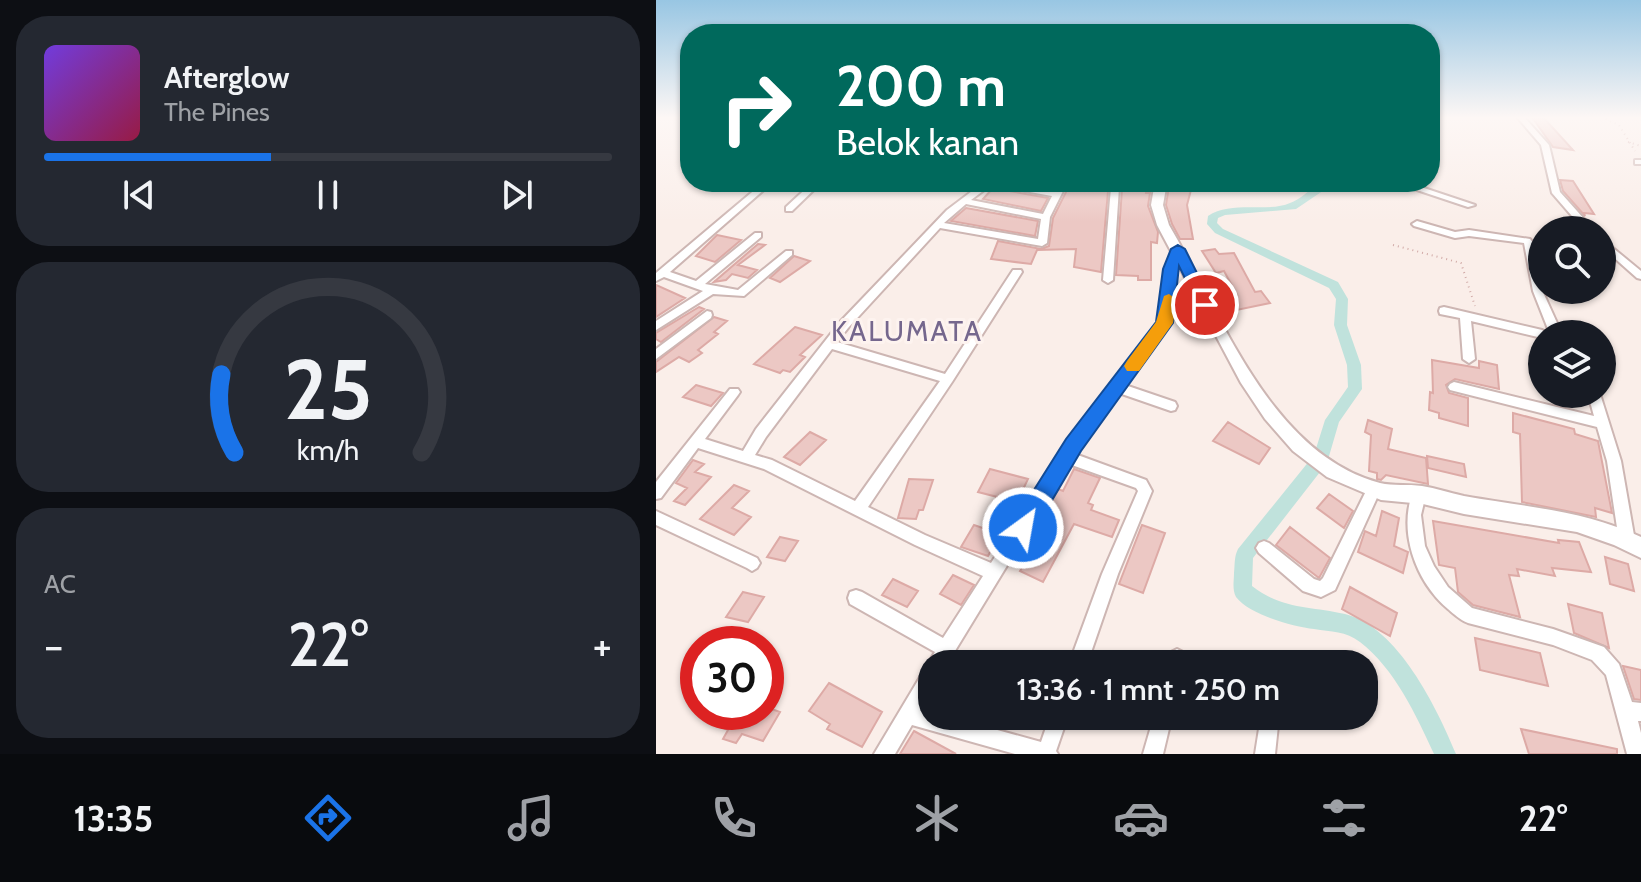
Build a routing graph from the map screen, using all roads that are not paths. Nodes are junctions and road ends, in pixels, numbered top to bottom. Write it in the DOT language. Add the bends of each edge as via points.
graph roads {
  1 [pos="1547,152"];
  2 [pos="757,192"];
  3 [pos="807,192"];
  4 [pos="975,192"];
  5 [pos="1045,192"];
  6 [pos="1115,192"];
  7 [pos="1159,192"];
  8 [pos="1434,192"];
  9 [pos="1056,194"];
  10 [pos="963,201"];
  11 [pos="789,209"];
  12 [pos="1577,216"];
  13 [pos="1046,217"];
  14 [pos="1417,224"];
  15 [pos="937,225"];
  16 [pos="1469,233"];
  17 [pos="758,235"];
  18 [pos="1178,249"];
  19 [pos="789,253"];
  20 [pos="1616,254"];
  21 [pos="1017,272"];
  22 [pos="660,276"];
  23 [pos="1641,276"];
  24 [pos="1108,280"];
  25 [pos="698,284"];
  26 [pos="711,290"];
  27 [pos="1444,311"];
  28 [pos="707,315"];
  29 [pos="1465,317"];
  30 [pos="1550,320"];
  31 [pos="656,326"];
  32 [pos="1528,331"];
  33 [pos="829,344"];
  34 [pos="656,355"];
  35 [pos="1469,359"];
  36 [pos="948,379"];
  37 [pos="1116,387"];
  38 [pos="1454,387"];
  39 [pos="734,392"];
  40 [pos="1171,406"];
  41 [pos="1598,408"];
  42 [pos="1602,423"];
  43 [pos="697,442"];
  44 [pos="1066,457"];
  45 [pos="746,458"];
  46 [pos="1374,489"];
  47 [pos="656,493"];
  48 [pos="1419,494"];
  49 [pos="858,509"];
  50 [pos="656,518"];
  51 [pos="1634,544"];
  52 [pos="1264,548"];
  53 [pos="752,563"];
  54 [pos="995,573"];
  55 [pos="856,598"];
  56 [pos="946,649"];
  57 [pos="1083,650"];
  58 [pos="918,696"];
  59 [pos="1633,712"];
  60 [pos="907,714"];
  61 [pos="1054,730"];
  62 [pos="1159,730"];
  63 [pos="1268,730"];
  64 [pos="884,754"];
  65 [pos="1046,754"];
  66 [pos="1153,754"];
  67 [pos="1265,754"];
  68 [pos="1637,754"];
  1 -- 12 [label="street" via="1556,193"];
  2 -- 22 [label="street"];
  3 -- 11 [label="street"];
  4 -- 10 [label="street"];
  5 -- 9 [label="street"];
  6 -- 24 [label="street"];
  7 -- 18 [label="street" via="1163,225"];
  8 -- 16 [label="street" via="1472,202"];
  9 -- 13 [label="street"];
  10 -- 13 [label="street"];
  10 -- 15 [label="street"];
  13 -- 15 [label="street" via="1041,243"];
  14 -- 16 [label="street" via="1455,235"];
  15 -- 33 [label="street"];
  16 -- 30 [label="street" via="1530,245 1538,291"];
  17 -- 25 [label="street"];
  18 -- 37 [label="street" via="1164,323"];
  18 -- 46 [label="street" via="1248,384 1294,439 1333,471"];
  19 -- 26 [label="street" via="743,293"];
  20 -- 23 [label="street"];
  21 -- 36 [label="street"];
  22 -- 25 [label="street"];
  25 -- 26 [label="street"];
  26 -- 31 [label="street"];
  27 -- 29 [label="street"];
  28 -- 34 [label="street"];
  29 -- 32 [label="street"];
  29 -- 35 [label="street"];
  33 -- 36 [label="street"];
  33 -- 45 [label="street"];
  36 -- 49 [label="street"];
  37 -- 40 [label="street"];
  37 -- 44 [label="street"];
  38 -- 42 [label="street"];
  39 -- 43 [label="street"];
  41 -- 42 [label="street"];
  42 -- 51 [label="street"];
  43 -- 45 [label="street"];
  43 -- 47 [label="street"];
  44 -- 54 [label="street"];
  44 -- 57 [label="street" via="1141,484 1145,491"];
  45 -- 49 [label="street"];
  46 -- 48 [label="street"];
  46 -- 52 [label="street" via="1329,584 1321,589"];
  48 -- 51 [label="street" via="1582,524"];
  48 -- 59 [label="street" via="1414,515 1420,559 1442,593 1468,615 1598,653 1613,670"];
  49 -- 54 [label="street"];
  50 -- 53 [label="street"];
  54 -- 56 [label="street"];
  55 -- 56 [label="street"];
  58 -- 60 [label="street"];
  59 -- 68 [label="street"];
  60 -- 64 [label="street"];
  60 -- 65 [label="street"];
  61 -- 65 [label="street"];
  62 -- 66 [label="street"];
  63 -- 67 [label="street"];
}
